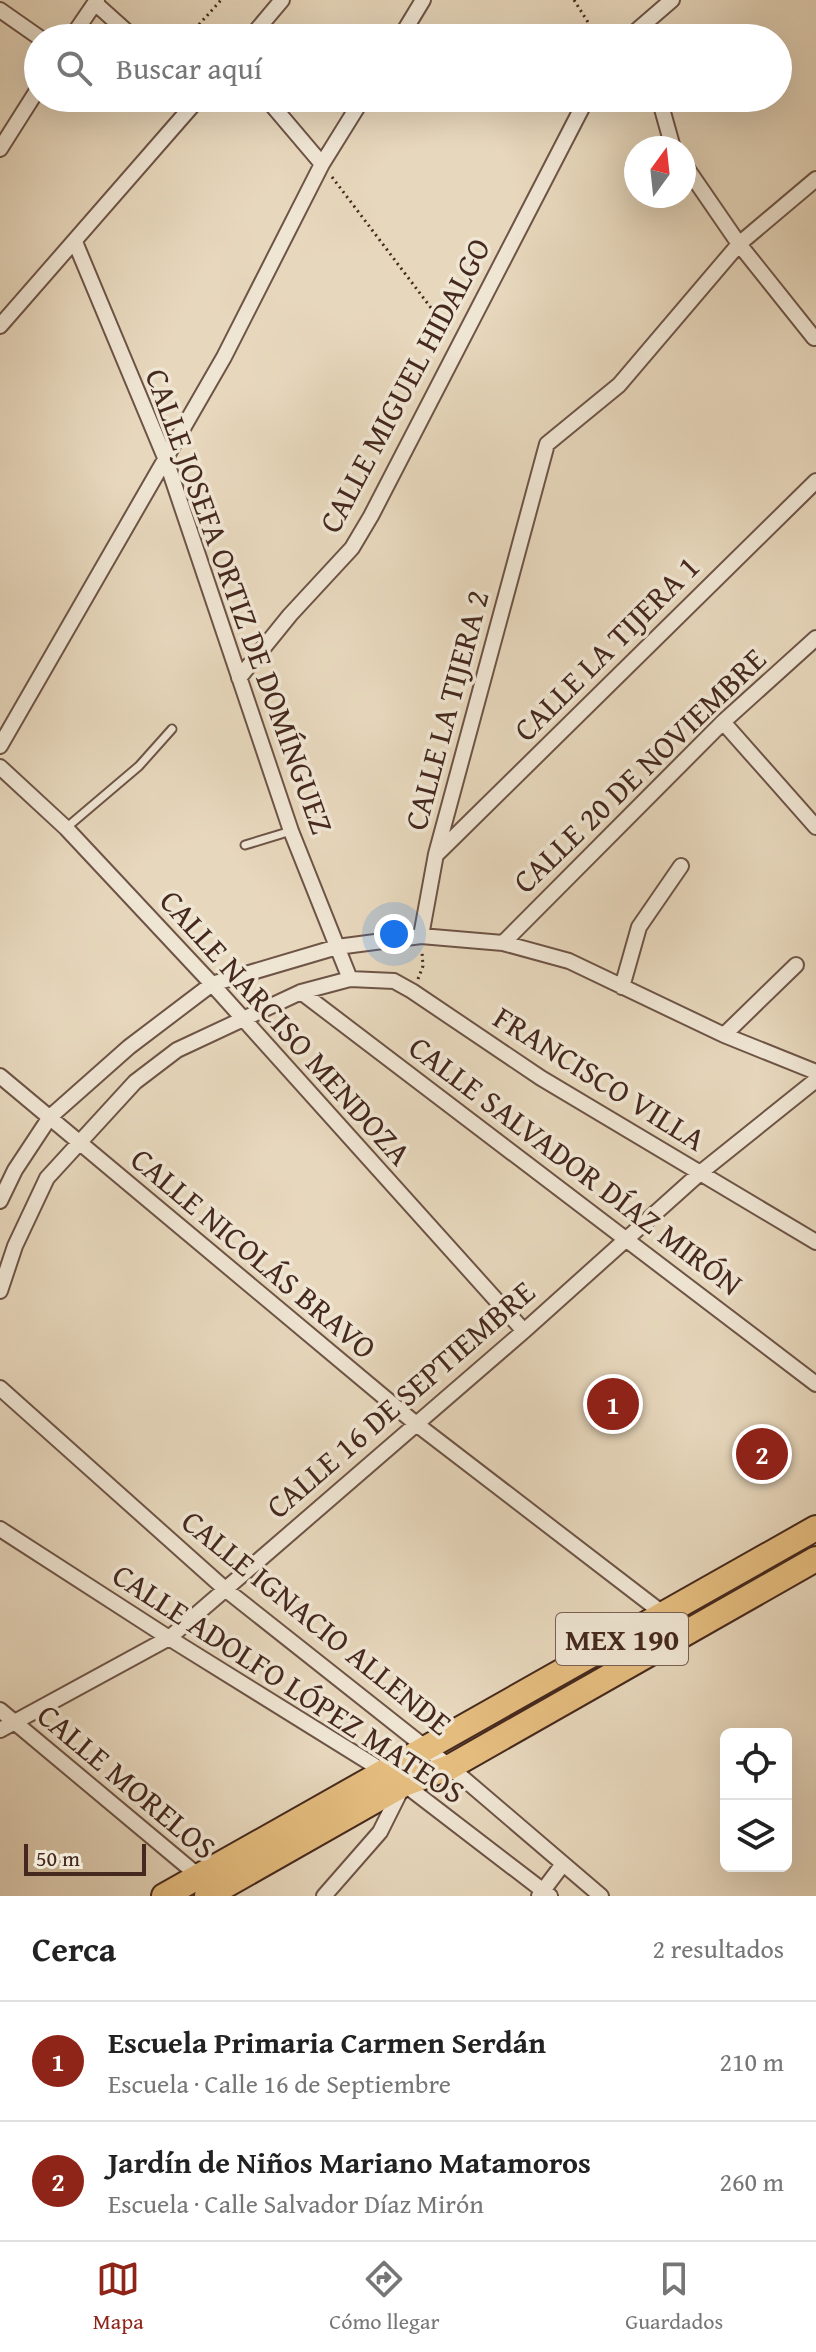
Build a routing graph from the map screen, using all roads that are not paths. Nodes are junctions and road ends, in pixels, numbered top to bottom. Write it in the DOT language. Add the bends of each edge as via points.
graph roads {
  1 [pos="282,0"];
  2 [pos="423,0"];
  3 [pos="672,0"];
  4 [pos="96,1"];
  5 [pos="0,10"];
  6 [pos="80,24"];
  7 [pos="120,24"];
  8 [pos="262,24"];
  9 [pos="408,24"];
  10 [pos="650,24"];
  11 [pos="24,27"];
  12 [pos="24,111"];
  13 [pos="186,112"];
  14 [pos="278,112"];
  15 [pos="354,112"];
  16 [pos="580,112"];
  17 [pos="663,112"];
  18 [pos="669,136"];
  19 [pos="0,149"];
  20 [pos="322,164"];
  21 [pos="816,179"];
  22 [pos="696,181"];
  23 [pos="75,242"];
  24 [pos="739,244"];
  25 [pos="0,326"];
  26 [pos="814,338"];
  27 [pos="166,460"];
  28 [pos="816,481"];
  29 [pos="814,643"];
  30 [pos="239,678"];
  31 [pos="723,722"];
  32 [pos="172,729"];
  33 [pos="0,746"];
  34 [pos="0,767"];
  35 [pos="816,827"];
  36 [pos="66,828"];
  37 [pos="291,831"];
  38 [pos="245,845"];
  39 [pos="436,854"];
  40 [pos="681,866"];
  41 [pos="421,936"];
  42 [pos="503,943"];
  43 [pos="337,947"];
  44 [pos="796,965"];
  45 [pos="350,979"];
  46 [pos="212,984"];
  47 [pos="622,987"];
  48 [pos="301,992"];
  49 [pos="241,1019"];
  50 [pos="724,1035"];
  51 [pos="816,1072"];
  52 [pos="0,1076"];
  53 [pos="816,1080"];
  54 [pos="50,1117"];
  55 [pos="78,1142"];
  56 [pos="700,1173"];
  57 [pos="0,1201"];
  58 [pos="627,1238"];
  59 [pos="816,1242"];
  60 [pos="0,1291"];
  61 [pos="524,1331"];
  62 [pos="816,1384"];
  63 [pos="0,1388"];
  64 [pos="415,1423"];
  65 [pos="816,1528"];
  66 [pos="0,1529"];
  67 [pos="816,1559"];
  68 [pos="225,1589"];
  69 [pos="665,1615"];
  70 [pos="684,1633"];
  71 [pos="169,1638"];
  72 [pos="0,1710"];
  73 [pos="7,1726"];
  74 [pos="426,1748"];
  75 [pos="450,1767"];
  76 [pos="382,1771"];
  77 [pos="404,1784"];
  78 [pos="563,1864"];
  79 [pos="209,1890"];
  80 [pos="544,1894"];
  81 [pos="164,1896"];
  82 [pos="324,1896"];
  83 [pos="601,1896"];
  1 -- 8 [label="street"];
  2 -- 9 [label="street"];
  3 -- 10 [label="street"];
  4 -- 6 [label="street"];
  4 -- 7 [label="street"];
  5 -- 11 [label="street"];
  12 -- 19 [label="street"];
  13 -- 23 [label="street"];
  14 -- 20 [label="street"];
  15 -- 20 [label="street"];
  16 -- 30 [label="street, CALLE MIGUEL HIDALGO" via="352,548"];
  17 -- 18 [label="street"];
  20 -- 27 [label="street"];
  21 -- 24 [label="street"];
  22 -- 24 [label="street"];
  23 -- 25 [label="street"];
  23 -- 27 [label="street, CALLE JOSEFA ORTIZ DE DOMÍNGUEZ"];
  24 -- 26 [label="street"];
  24 -- 39 [label="street, CALLE LA TIJERA 2" via="619,385 547,444"];
  27 -- 30 [label="street, CALLE JOSEFA ORTIZ DE DOMÍNGUEZ"];
  27 -- 33 [label="street"];
  28 -- 39 [label="street, CALLE LA TIJERA 1"];
  29 -- 31 [label="street, CALLE 20 DE NOVIEMBRE"];
  30 -- 37 [label="street, CALLE JOSEFA ORTIZ DE DOMÍNGUEZ"];
  31 -- 35 [label="street"];
  31 -- 42 [label="street, CALLE 20 DE NOVIEMBRE"];
  32 -- 36 [label="lane" via="139,766"];
  34 -- 36 [label="street, CALLE NARCISO MENDOZA"];
  36 -- 46 [label="street, CALLE NARCISO MENDOZA"];
  37 -- 38 [label="lane"];
  37 -- 43 [label="street, CALLE JOSEFA ORTIZ DE DOMÍNGUEZ"];
  39 -- 41 [label="street, CALLE LA TIJERA 2"];
  40 -- 47 [label="street" via="639,927"];
  41 -- 42 [label="street"];
  41 -- 43 [label="street"];
  42 -- 47 [label="street" via="569,961"];
  43 -- 45 [label="street, CALLE JOSEFA ORTIZ DE DOMÍNGUEZ"];
  43 -- 46 [label="street"];
  44 -- 50 [label="street"];
  45 -- 48 [label="street, FRANCISCO VILLA"];
  45 -- 56 [label="street, FRANCISCO VILLA" via="394,981 541,1078"];
  46 -- 49 [label="street, CALLE NARCISO MENDOZA"];
  46 -- 54 [label="street"];
  47 -- 50 [label="street"];
  48 -- 49 [label="street, FRANCISCO VILLA"];
  48 -- 58 [label="street, CALLE SALVADOR DÍAZ MIRÓN"];
  49 -- 55 [label="street, FRANCISCO VILLA" via="177,1050 135,1082"];
  49 -- 61 [label="street, CALLE NARCISO MENDOZA"];
  50 -- 51 [label="street"];
  52 -- 54 [label="street, CALLE NICOLÁS BRAVO"];
  53 -- 56 [label="street, CALLE 16 DE SEPTIEMBRE"];
  54 -- 55 [label="street, CALLE NICOLÁS BRAVO"];
  54 -- 57 [label="street"];
  55 -- 60 [label="street, FRANCISCO VILLA" via="47,1178"];
  55 -- 64 [label="street, CALLE NICOLÁS BRAVO"];
  56 -- 58 [label="street, CALLE 16 DE SEPTIEMBRE"];
  56 -- 59 [label="street, FRANCISCO VILLA"];
  58 -- 61 [label="street, CALLE 16 DE SEPTIEMBRE"];
  58 -- 62 [label="street, CALLE SALVADOR DÍAZ MIRÓN"];
  61 -- 64 [label="street, CALLE 16 DE SEPTIEMBRE"];
  63 -- 68 [label="street, CALLE IGNACIO ALLENDE"];
  64 -- 68 [label="street, CALLE 16 DE SEPTIEMBRE"];
  64 -- 69 [label="street, CALLE NICOLÁS BRAVO"];
  65 -- 69 [label="main road, MEX 190"];
  66 -- 71 [label="street, CALLE ADOLFO LÓPEZ MATEOS"];
  67 -- 70 [label="main road, MEX 190"];
  68 -- 71 [label="street, CALLE 16 DE SEPTIEMBRE"];
  68 -- 74 [label="street, CALLE IGNACIO ALLENDE"];
  69 -- 70 [label="street, CALLE NICOLÁS BRAVO"];
  69 -- 74 [label="main road, MEX 190"];
  70 -- 75 [label="main road, MEX 190"];
  71 -- 73 [label="street, CALLE 16 DE SEPTIEMBRE"];
  71 -- 76 [label="street, CALLE ADOLFO LÓPEZ MATEOS"];
  72 -- 73 [label="street, CALLE MORELOS"];
  73 -- 79 [label="street, CALLE MORELOS"];
  74 -- 75 [label="street, CALLE IGNACIO ALLENDE"];
  74 -- 76 [label="main road, MEX 190"];
  75 -- 77 [label="main road, MEX 190"];
  75 -- 78 [label="street, CALLE IGNACIO ALLENDE"];
  76 -- 77 [label="street, CALLE ADOLFO LÓPEZ MATEOS"];
  76 -- 79 [label="main road, MEX 190"];
  77 -- 79 [label="main road, MEX 190"];
  77 -- 80 [label="street, CALLE ADOLFO LÓPEZ MATEOS"];
  77 -- 82 [label="street" via="380,1832"];
  78 -- 80 [label="street"];
  78 -- 83 [label="street, CALLE IGNACIO ALLENDE"];
  79 -- 81 [label="main road, MEX 190"];
}
